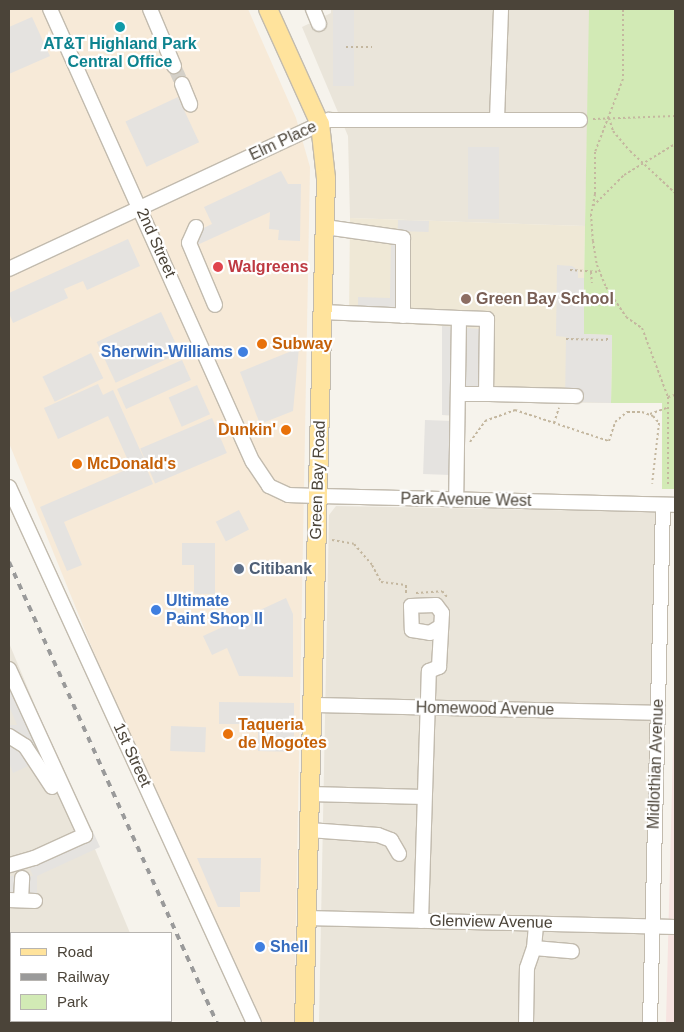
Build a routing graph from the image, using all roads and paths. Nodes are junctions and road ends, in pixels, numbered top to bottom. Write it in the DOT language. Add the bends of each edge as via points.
graph roads {
  1 [pos="50,9"];
  2 [pos="150,9"];
  3 [pos="270,9"];
  4 [pos="313,9"];
  5 [pos="501,9"];
  6 [pos="622,9"];
  7 [pos="319,24"];
  8 [pos="346,47"];
  9 [pos="372,47"];
  10 [pos="174,66"];
  11 [pos="182,84"];
  12 [pos="190,104"];
  13 [pos="675,116"];
  14 [pos="609,118"];
  15 [pos="497,119"];
  16 [pos="580,120"];
  17 [pos="320,124"];
  18 [pos="675,144"];
  19 [pos="643,162"];
  20 [pos="675,193"];
  21 [pos="592,206"];
  22 [pos="142,209"];
  23 [pos="196,227"];
  24 [pos="325,227"];
  25 [pos="9,269"];
  26 [pos="570,270"];
  27 [pos="591,272"];
  28 [pos="600,272"];
  29 [pos="592,282"];
  30 [pos="215,305"];
  31 [pos="322,312"];
  32 [pos="402,316"];
  33 [pos="459,318"];
  34 [pos="607,335"];
  35 [pos="566,339"];
  36 [pos="458,394"];
  37 [pos="486,394"];
  38 [pos="675,395"];
  39 [pos="576,396"];
  40 [pos="668,397"];
  41 [pos="668,406"];
  42 [pos="650,415"];
  43 [pos="468,449"];
  44 [pos="261,478"];
  45 [pos="652,484"];
  46 [pos="668,486"];
  47 [pos="9,487"];
  48 [pos="317,496"];
  49 [pos="456,500"];
  50 [pos="669,505"];
  51 [pos="332,540"];
  52 [pos="438,596"];
  53 [pos="406,598"];
  54 [pos="442,599"];
  55 [pos="441,626"];
  56 [pos="9,669"];
  57 [pos="312,705"];
  58 [pos="427,708"];
  59 [pos="658,713"];
  60 [pos="9,736"];
  61 [pos="40,739"];
  62 [pos="25,746"];
  63 [pos="52,787"];
  64 [pos="310,794"];
  65 [pos="424,797"];
  66 [pos="309,830"];
  67 [pos="399,854"];
  68 [pos="9,865"];
  69 [pos="22,878"];
  70 [pos="21,900"];
  71 [pos="306,918"];
  72 [pos="421,921"];
  73 [pos="536,924"];
  74 [pos="652,927"];
  75 [pos="675,927"];
  76 [pos="534,948"];
  77 [pos="572,951"];
  78 [pos="254,1023"];
  79 [pos="304,1023"];
  80 [pos="526,1023"];
  81 [pos="650,1023"];
  1 -- 22 [label="street, 2nd Street"];
  2 -- 10 [label="street"];
  3 -- 17 [label="main road, Green Bay Road"];
  4 -- 7 [label="street"];
  5 -- 15 [label="street"];
  6 -- 14 [label="path" via="623,79"];
  8 -- 9 [label="path"];
  11 -- 12 [label="street"];
  13 -- 14 [label="path"];
  14 -- 16 [label="path"];
  14 -- 19 [label="path" via="614,130"];
  14 -- 21 [label="path" via="596,152"];
  15 -- 16 [label="street, Elm Place"];
  15 -- 17 [label="street, Elm Place" via="339,118"];
  17 -- 22 [label="street, Elm Place"];
  17 -- 24 [label="main road, Green Bay Road" via="326,178"];
  18 -- 19 [label="path"];
  19 -- 20 [label="path"];
  19 -- 21 [label="path"];
  21 -- 28 [label="path" via="593,241"];
  22 -- 25 [label="street, Elm Place"];
  22 -- 44 [label="street, 2nd Street"];
  23 -- 30 [label="street" via="189,243"];
  24 -- 31 [label="main road, Green Bay Road"];
  24 -- 32 [label="street" via="403,238"];
  26 -- 27 [label="path"];
  27 -- 28 [label="path"];
  27 -- 29 [label="path"];
  28 -- 40 [label="path" via="626,317 642,328"];
  31 -- 32 [label="street"];
  31 -- 48 [label="main road, Green Bay Road"];
  32 -- 33 [label="street"];
  33 -- 36 [label="street"];
  33 -- 37 [label="street" via="487,319"];
  34 -- 35 [label="path" via="607,340"];
  36 -- 37 [label="street"];
  36 -- 49 [label="street"];
  37 -- 39 [label="street"];
  38 -- 40 [label="path"];
  40 -- 41 [label="path"];
  41 -- 42 [label="path"];
  41 -- 46 [label="path"];
  42 -- 43 [label="path" via="627,412 616,422 609,441 515,410 486,421 474,434"];
  42 -- 45 [label="path" via="659,423"];
  44 -- 48 [label="street, Park Avenue West" via="282,492"];
  47 -- 78 [label="street, 1st Street"];
  48 -- 49 [label="street, Park Avenue West"];
  48 -- 57 [label="main road, Green Bay Road"];
  49 -- 50 [label="street, Park Avenue West"];
  50 -- 59 [label="street, Midlothian Avenue"];
  51 -- 53 [label="path" via="354,544 372,565 381,582 406,585"];
  52 -- 54 [label="path" via="416,598 415,594 442,592 447,599"];
  55 -- 58 [label="street" via="439,667 429,671"];
  56 -- 61 [label="street"];
  57 -- 58 [label="street, Homewood Avenue"];
  57 -- 64 [label="main road, Green Bay Road"];
  58 -- 59 [label="street, Homewood Avenue"];
  58 -- 65 [label="street"];
  59 -- 74 [label="street, Midlothian Avenue"];
  60 -- 62 [label="street"];
  61 -- 62 [label="street"];
  61 -- 68 [label="street" via="85,835 34,858"];
  62 -- 63 [label="street"];
  64 -- 65 [label="street"];
  64 -- 66 [label="main road, Green Bay Road"];
  65 -- 72 [label="street"];
  66 -- 67 [label="street" via="378,835 391,840"];
  66 -- 71 [label="main road, Green Bay Road"];
  69 -- 70 [label="street"];
  71 -- 72 [label="street, Glenview Avenue"];
  71 -- 79 [label="main road, Green Bay Road"];
  72 -- 73 [label="street, Glenview Avenue"];
  73 -- 74 [label="street, Glenview Avenue"];
  73 -- 76 [label="street"];
  74 -- 75 [label="street, Glenview Avenue"];
  74 -- 81 [label="street, Midlothian Avenue"];
  76 -- 77 [label="street"];
  76 -- 80 [label="street" via="527,968"];
}
